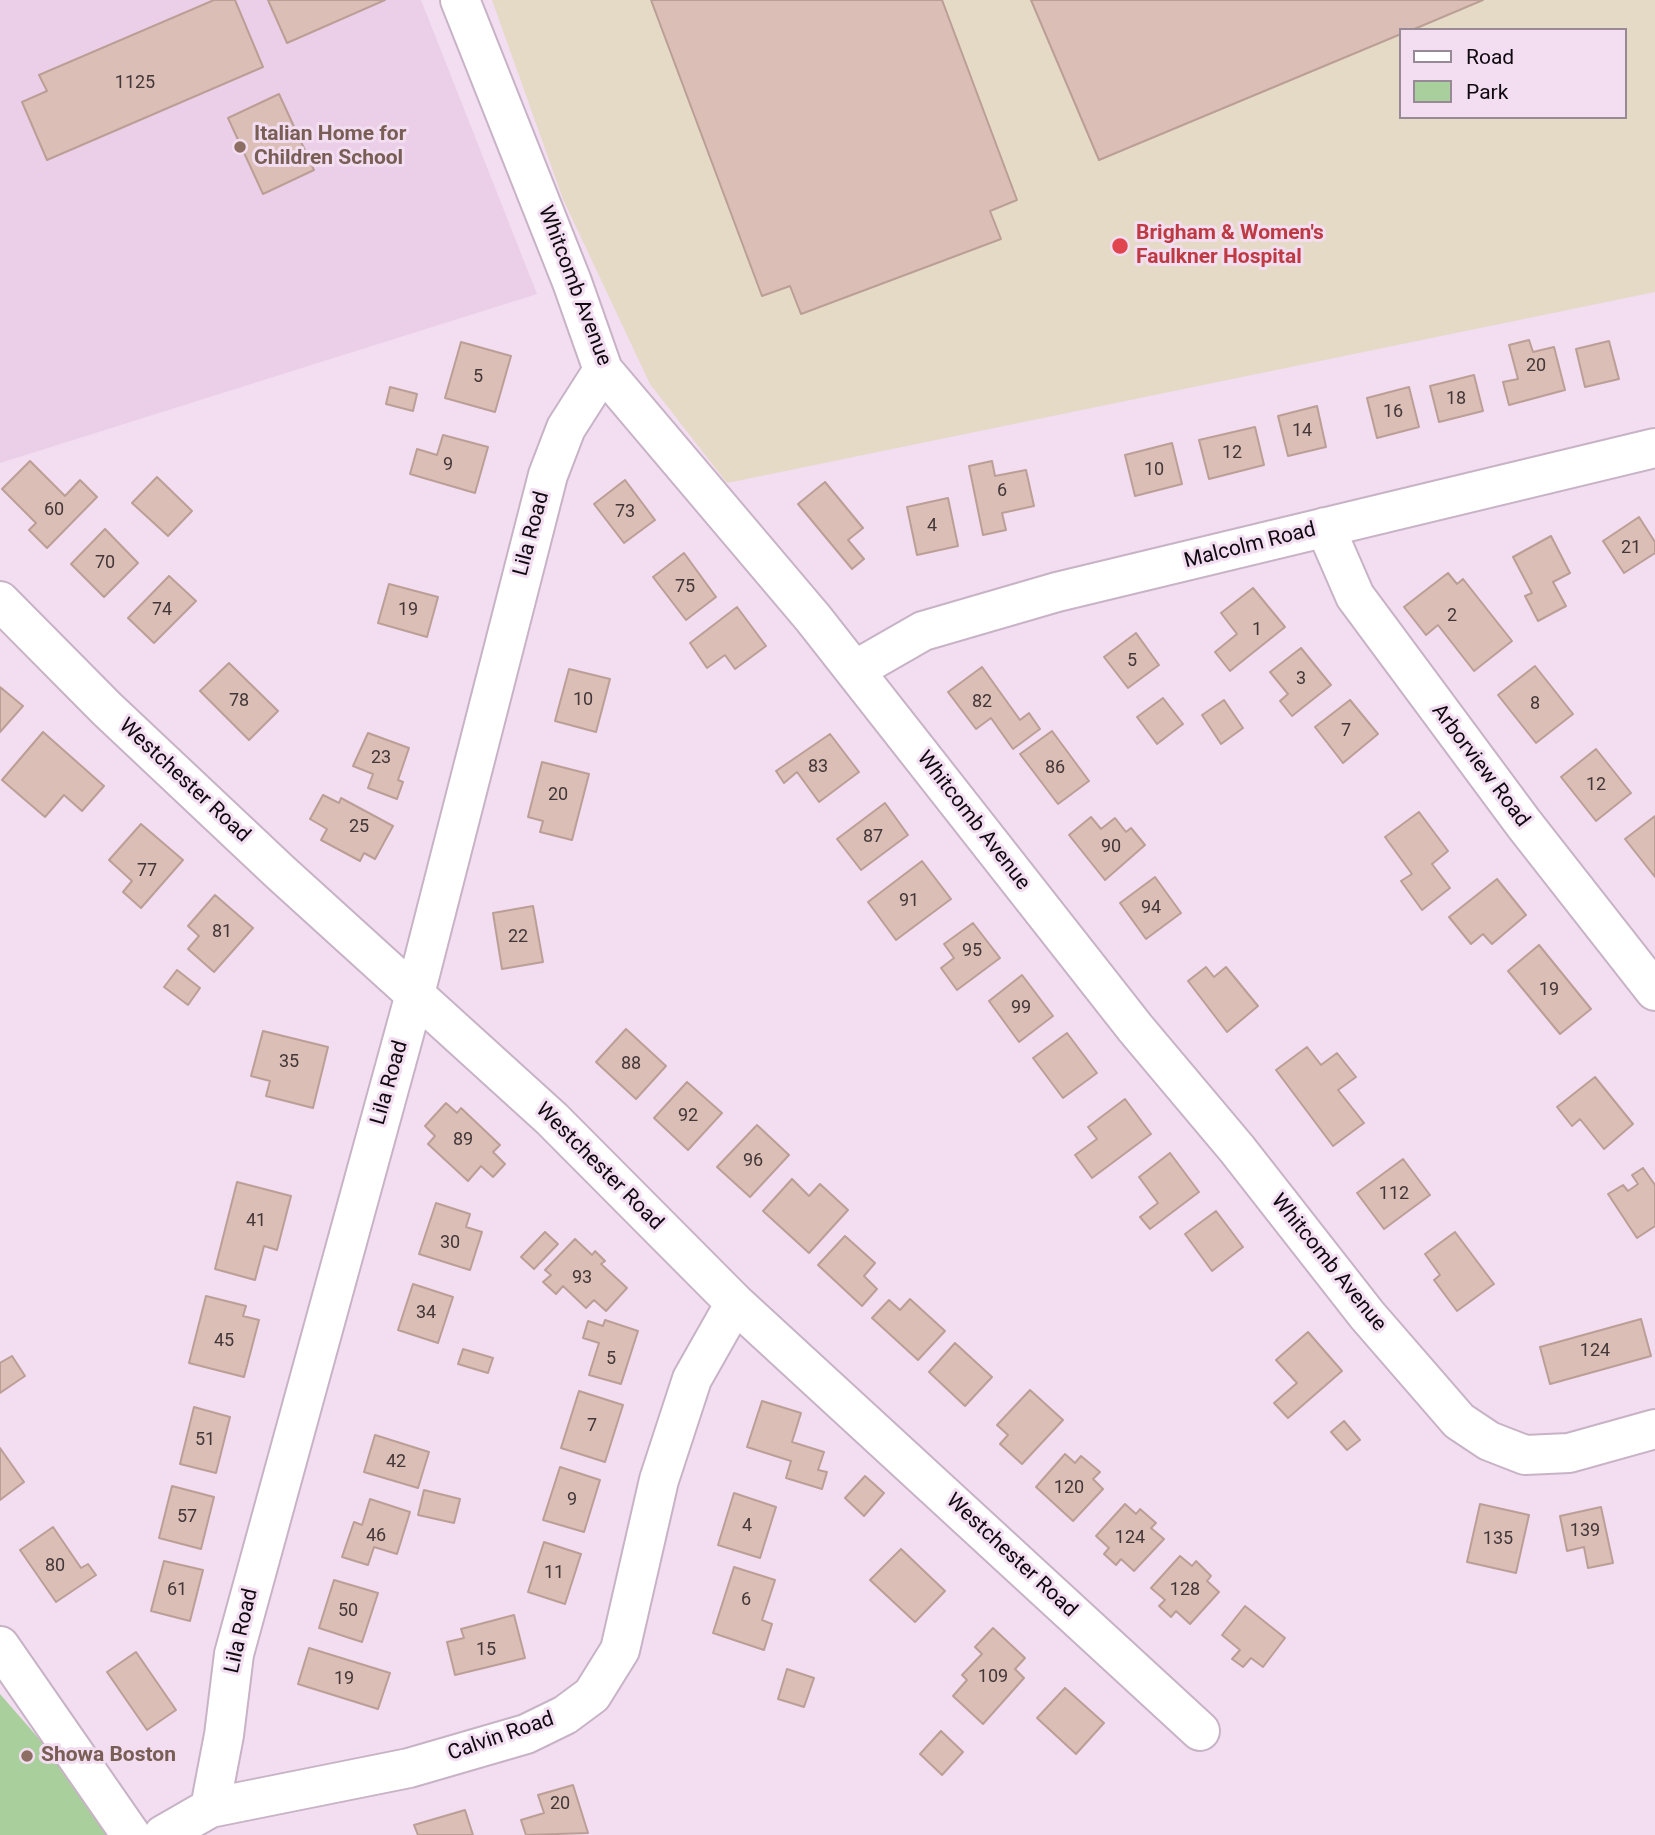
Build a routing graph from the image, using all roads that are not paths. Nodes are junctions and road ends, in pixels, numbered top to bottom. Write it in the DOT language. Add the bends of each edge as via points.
graph roads {
  1 [pos="460,0"];
  2 [pos="603,370"];
  3 [pos="1655,448"];
  4 [pos="1325,527"];
  5 [pos="0,601"];
  6 [pos="855,670"];
  7 [pos="1655,991"];
  8 [pos="415,994"];
  9 [pos="735,1303"];
  10 [pos="1655,1429"];
  11 [pos="0,1646"];
  12 [pos="1200,1731"];
  13 [pos="210,1808"];
  14 [pos="131,1835"];
  15 [pos="163,1835"];
  1 -- 2 [label="street, Whitcomb Avenue"];
  2 -- 6 [label="street, Whitcomb Avenue"];
  2 -- 8 [label="street, Lila Road" via="566,428 548,475"];
  3 -- 4 [label="street, Malcolm Road"];
  4 -- 6 [label="street, Malcolm Road" via="1057,592 923,631"];
  4 -- 7 [label="street, Arborview Road" via="1354,596"];
  5 -- 8 [label="street, Westchester Road" via="107,709"];
  6 -- 10 [label="street, Whitcomb Avenue" via="1136,1029 1367,1315 1459,1421 1489,1441 1525,1455 1569,1453"];
  8 -- 9 [label="street, Westchester Road" via="552,1119"];
  8 -- 13 [label="street, Lila Road" via="234,1654"];
  9 -- 12 [label="street, Westchester Road"];
  9 -- 13 [label="street, Calvin Road" via="692,1379 659,1480 620,1650 592,1695 565,1715 513,1738 409,1768"];
  11 -- 14 [label="street"];
  13 -- 15 [label="street, Calvin Road"];
}
